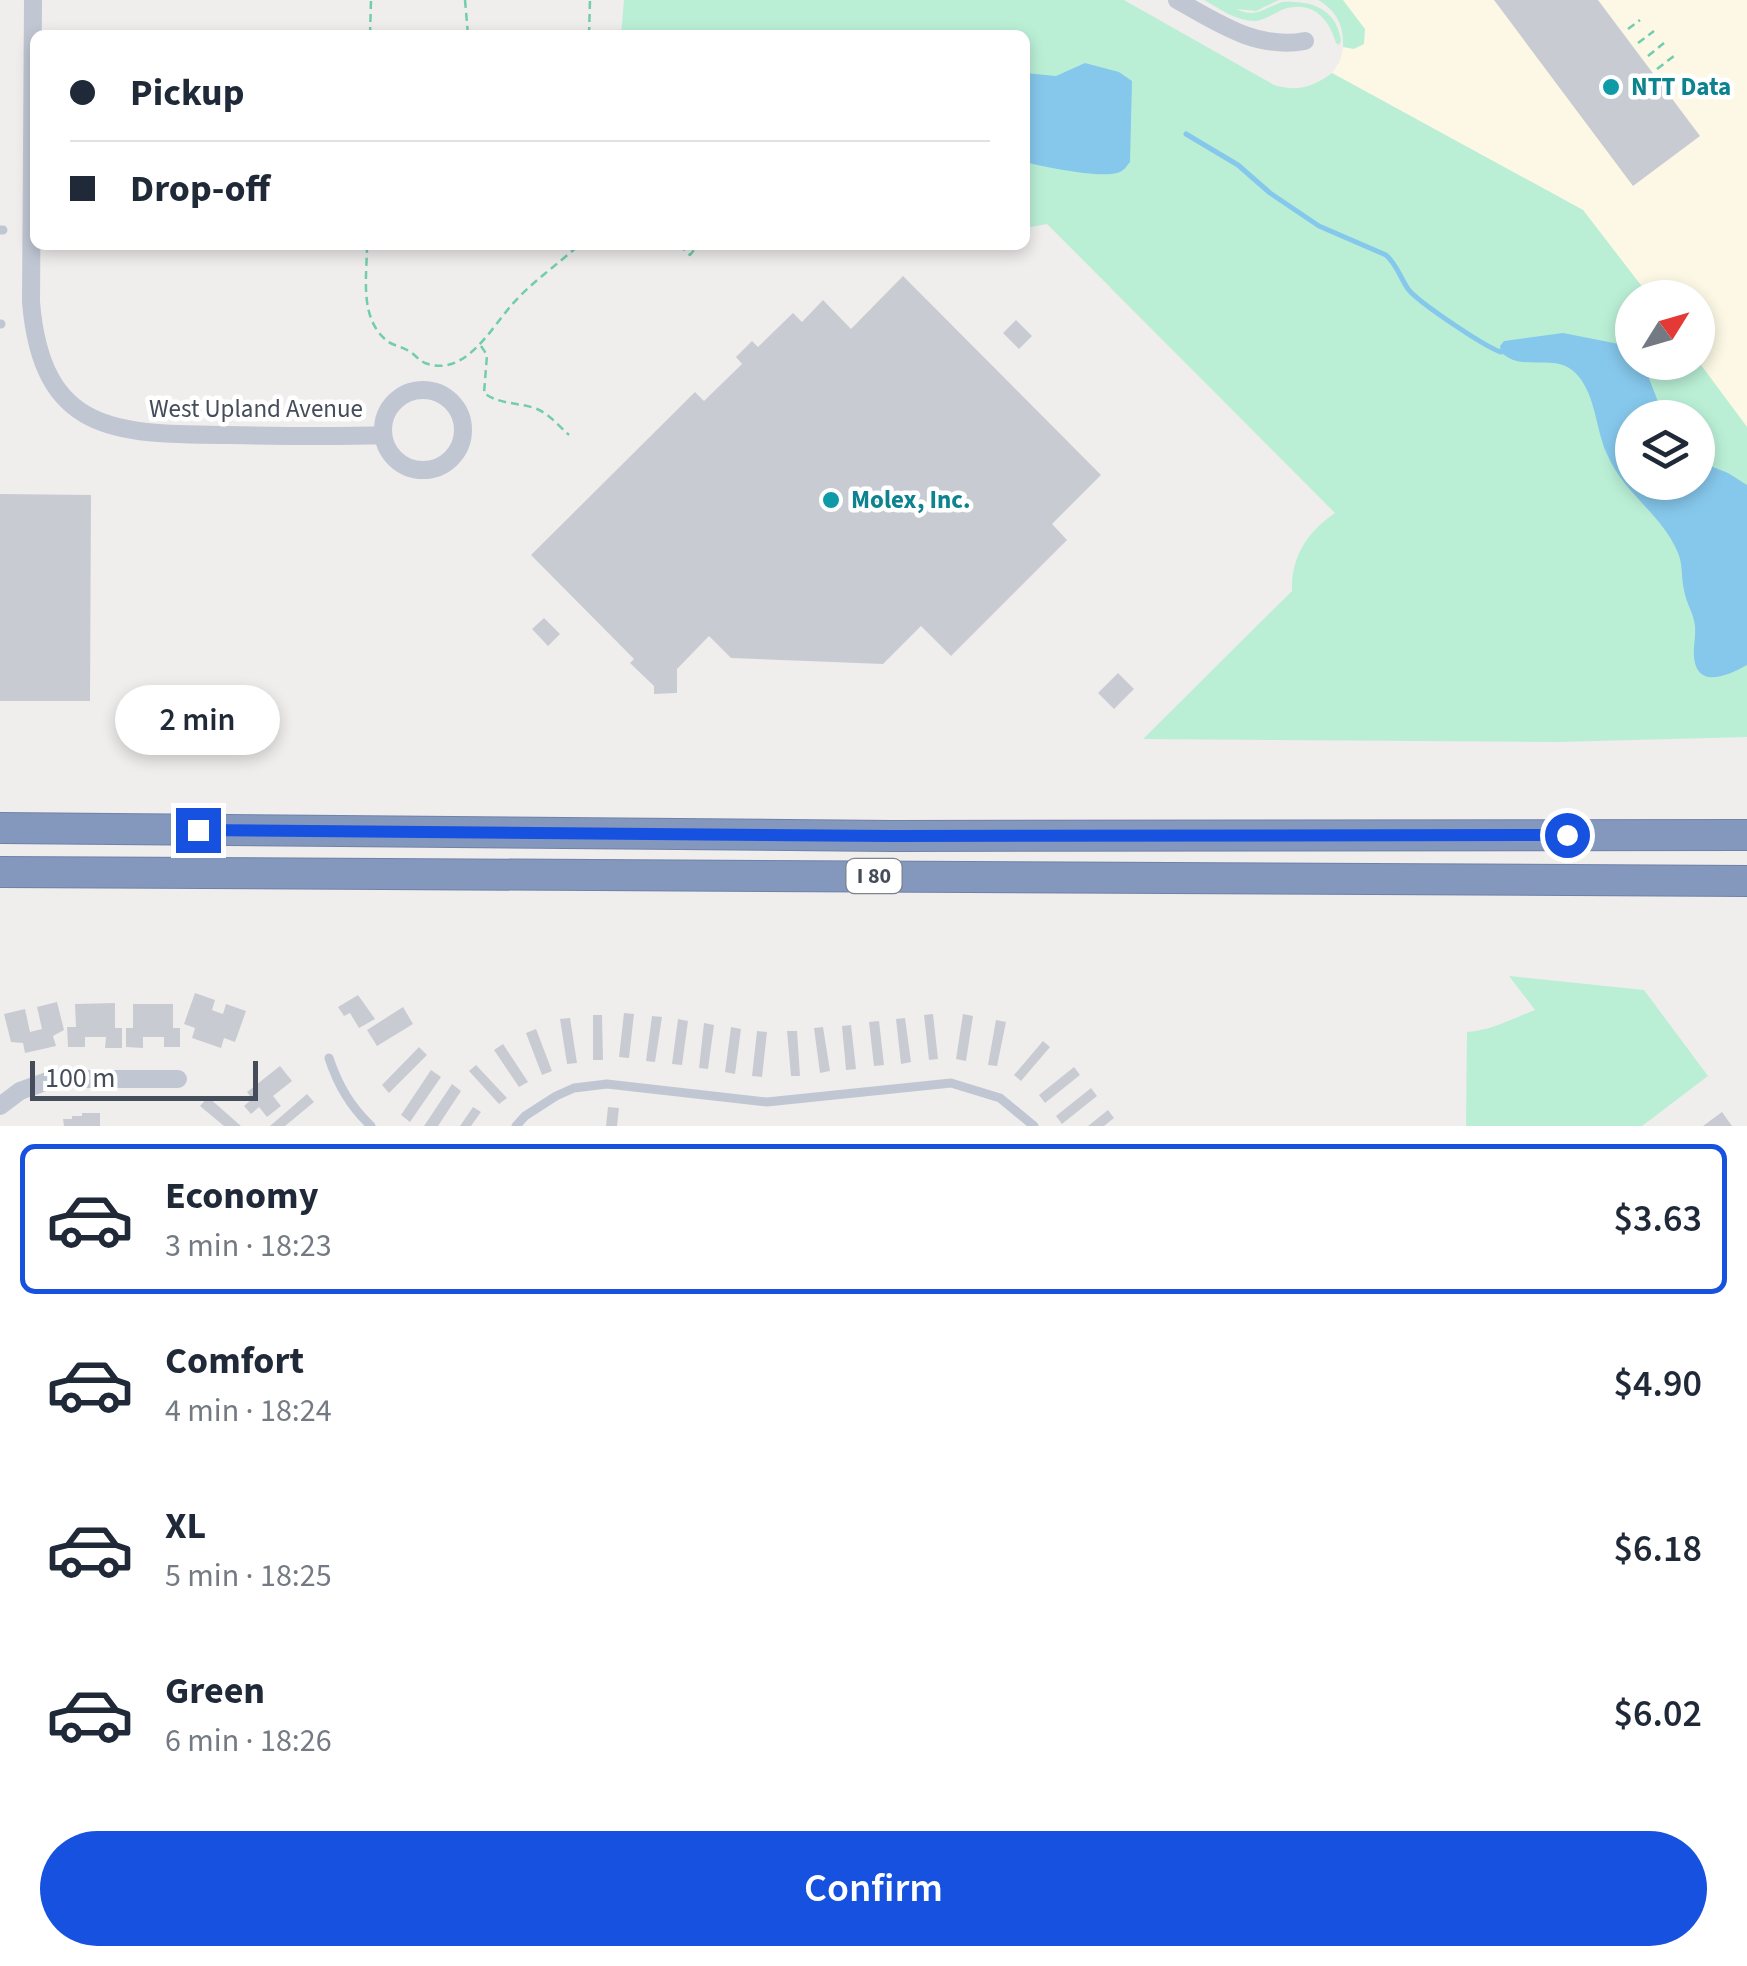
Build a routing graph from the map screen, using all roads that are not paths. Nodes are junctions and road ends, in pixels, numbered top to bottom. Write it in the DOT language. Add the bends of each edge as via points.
graph roads {
  1 [pos="34,0"];
  2 [pos="1177,0"];
  3 [pos="34,30"];
  4 [pos="1305,41"];
  5 [pos="32,250"];
  6 [pos="382,434"];
  7 [pos="0,828"];
  8 [pos="1747,835"];
  9 [pos="0,872"];
  10 [pos="1747,881"];
  11 [pos="329,1058"];
  12 [pos="178,1078"];
  13 [pos="0,1106"];
  14 [pos="372,1126"];
  15 [pos="516,1126"];
  16 [pos="1034,1126"];
  1 -- 3 [label="street, West Upland Avenue"];
  2 -- 4 [label="street" via="1244,36"];
  5 -- 6 [label="street, West Upland Avenue" via="36,346 55,384 87,415 132,433"];
  6 -- 6 [label="street" via="401,464 426,470 450,460 463,424 438,392 411,391 389,408"];
  7 -- 8 [label="highway, I 80"];
  9 -- 10 [label="highway, I 80"];
  11 -- 14 [label="lane" via="336,1082"];
  12 -- 13 [label="street" via="53,1079 20,1090"];
  15 -- 16 [label="lane" via="556,1096 607,1084 766,1102 952,1084 1000,1098"];
}
